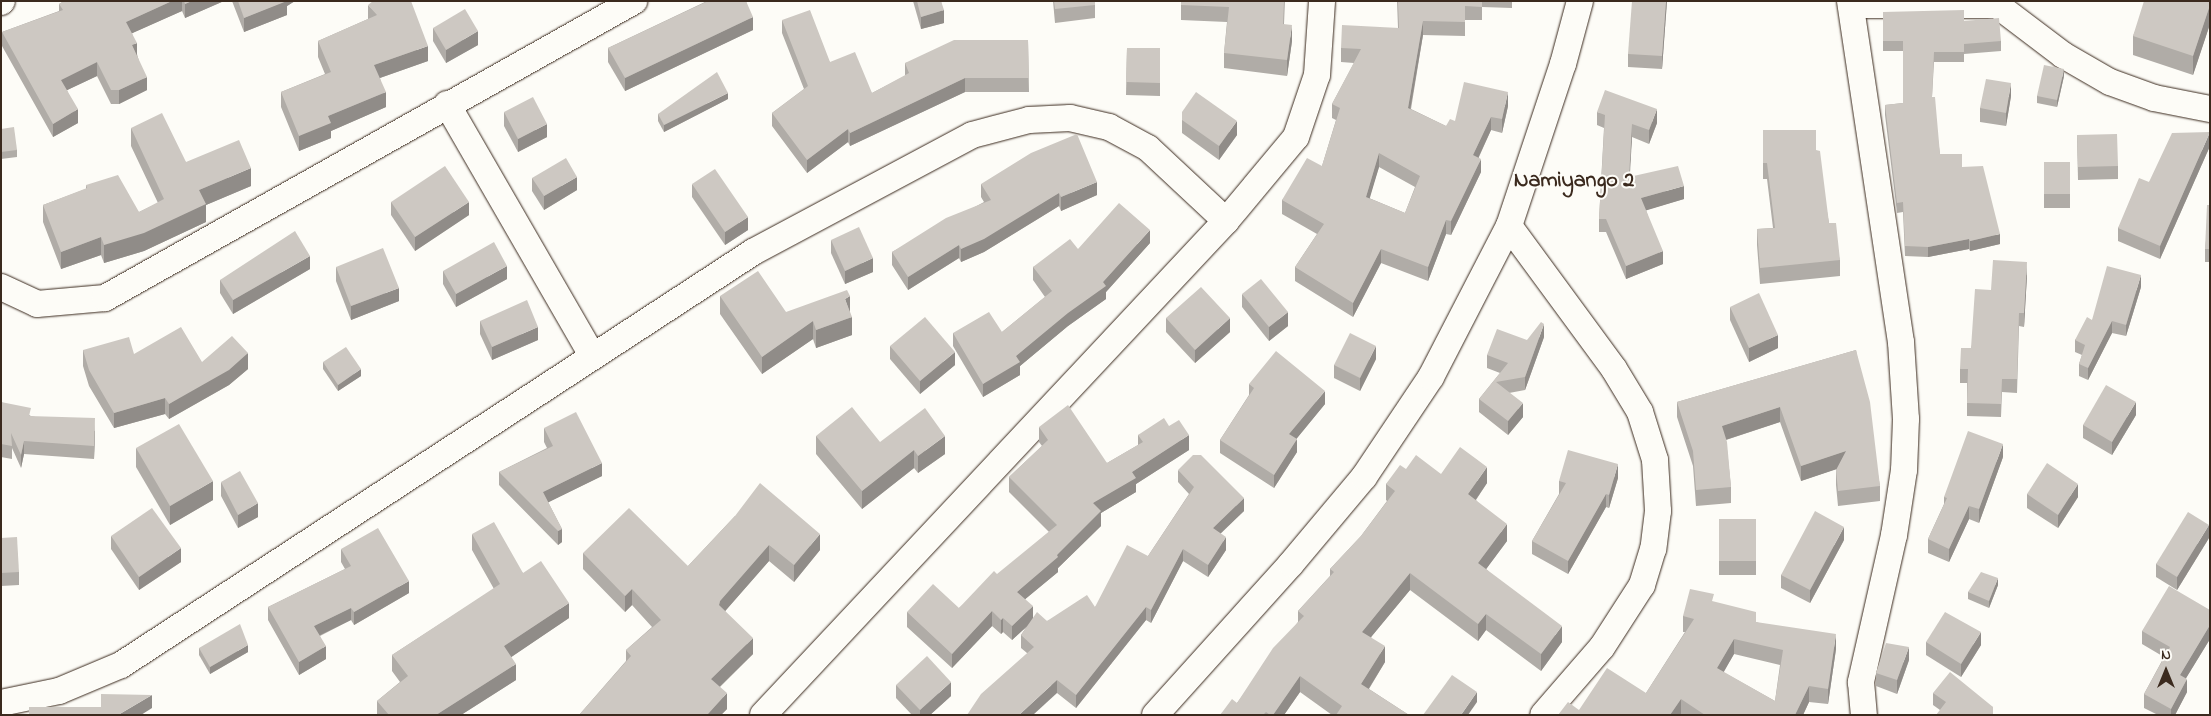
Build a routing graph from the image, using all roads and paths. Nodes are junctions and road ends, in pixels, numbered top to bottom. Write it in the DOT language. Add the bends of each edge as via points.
graph roads {
  1 [pos="634,1"];
  2 [pos="1322,1"];
  3 [pos="1580,1"];
  4 [pos="1851,3"];
  5 [pos="2008,3"];
  6 [pos="447,104"];
  7 [pos="2210,109"];
  8 [pos="1226,221"];
  9 [pos="1509,226"];
  10 [pos="1,287"];
  11 [pos="592,355"];
  12 [pos="1,703"];
  13 [pos="1861,711"];
  14 [pos="763,715"];
  15 [pos="1155,715"];
  16 [pos="1542,715"];
  1 -- 6 [label="street"];
  2 -- 8 [label="street" via="1317,75 1296,137"];
  3 -- 9 [label="street" via="1560,73"];
  4 -- 5 [label="street"];
  4 -- 13 [label="street" via="1901,342 1906,419 1904,470 1894,535 1869,636"];
  5 -- 7 [label="street" via="2063,55 2110,82 2162,100"];
  6 -- 10 [label="street" via="105,298 37,304"];
  6 -- 11 [label="street"];
  8 -- 11 [label="street" via="1148,148 1109,127 1070,118 1029,120 972,135 901,172 753,252"];
  8 -- 14 [label="street"];
  9 -- 15 [label="street" via="1431,377 1364,477 1291,564"];
  9 -- 16 [label="street" via="1614,369 1640,412 1655,460 1658,511 1653,549 1642,584 1602,647"];
  11 -- 12 [label="street" via="121,665 58,691"];
}
